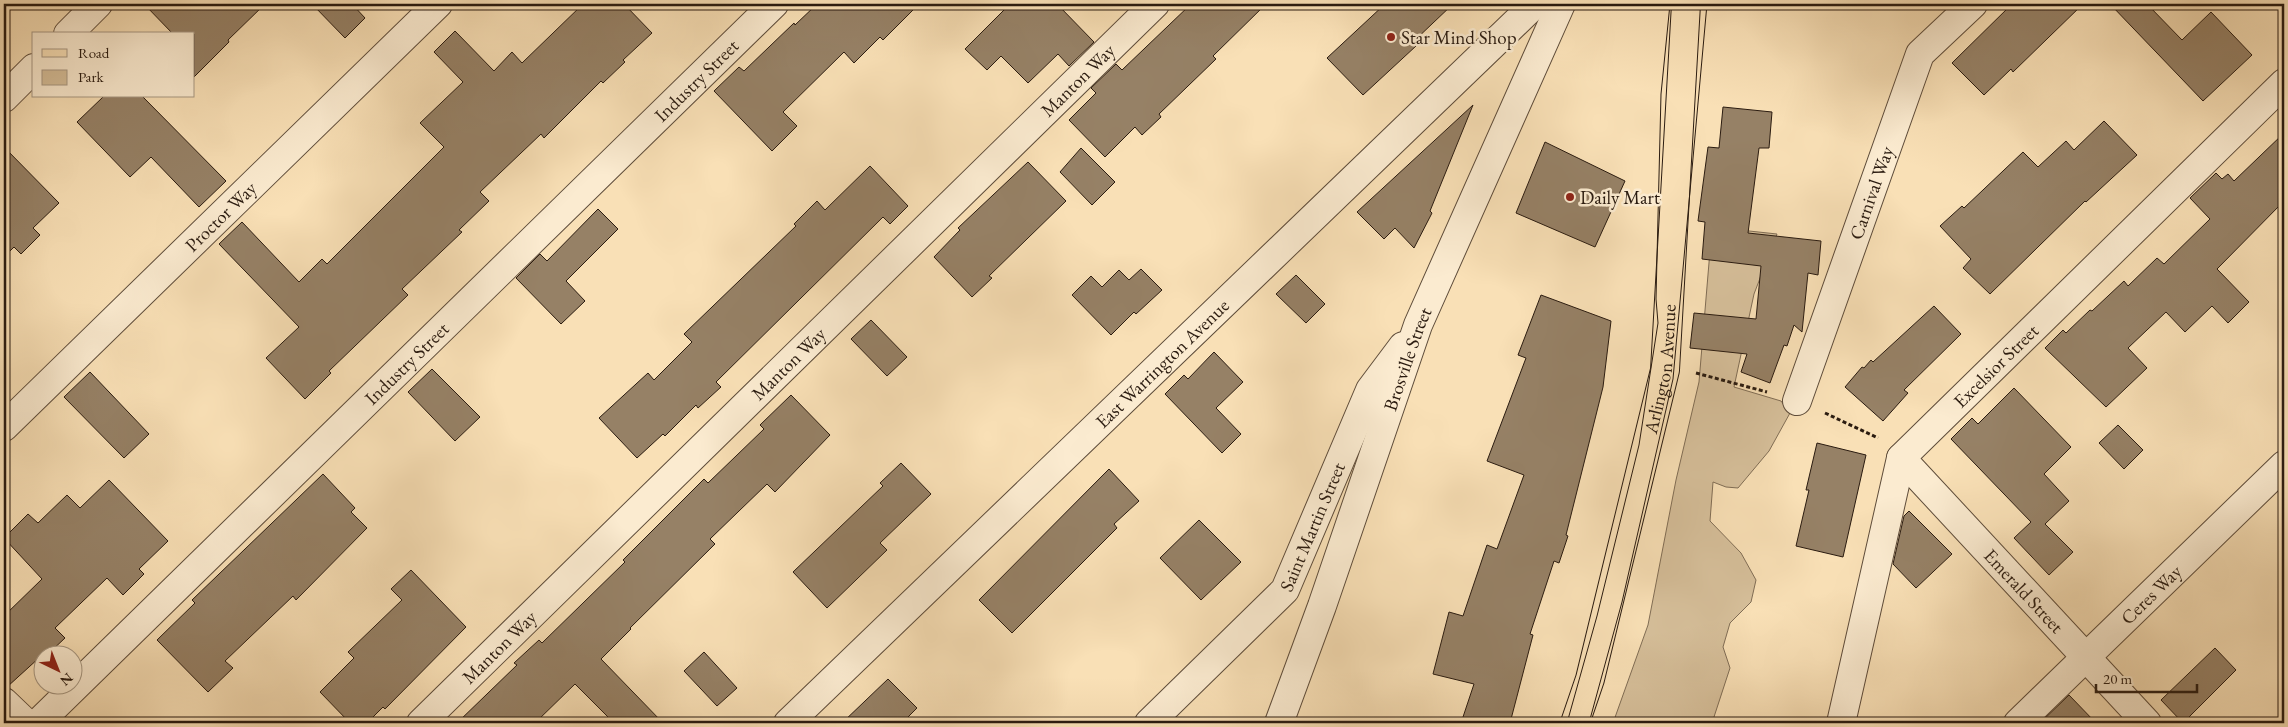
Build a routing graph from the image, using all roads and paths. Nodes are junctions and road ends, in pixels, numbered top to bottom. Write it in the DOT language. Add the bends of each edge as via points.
graph roads {
  1 [pos="98,4"];
  2 [pos="438,4"];
  3 [pos="774,4"];
  4 [pos="1156,4"];
  5 [pos="1536,4"];
  6 [pos="1560,4"];
  7 [pos="1669,4"];
  8 [pos="1686,4"];
  9 [pos="1973,4"];
  10 [pos="70,32"];
  11 [pos="1683,36"];
  12 [pos="32,70"];
  13 [pos="2284,83"];
  14 [pos="4,98"];
  15 [pos="1418,325"];
  16 [pos="1797,401"];
  17 [pos="4,427"];
  18 [pos="1901,458"];
  19 [pos="2284,465"];
  20 [pos="2085,657"];
  21 [pos="4,702"];
  22 [pos="26,723"];
  23 [pos="38,723"];
  24 [pos="421,723"];
  25 [pos="788,723"];
  26 [pos="1149,723"];
  27 [pos="1279,723"];
  28 [pos="1575,723"];
  29 [pos="1841,723"];
  30 [pos="2018,723"];
  31 [pos="2147,723"];
  1 -- 10 [label="street"];
  2 -- 17 [label="street, Proctor Way"];
  3 -- 23 [label="street, Industry Street"];
  4 -- 24 [label="street, Manton Way"];
  5 -- 25 [label="street, East Warrington Avenue"];
  6 -- 15 [label="street, Brosville Street"];
  7 -- 11 [label="main road"];
  8 -- 11 [label="main road, Arlington Avenue"];
  9 -- 16 [label="street, Carnival Way" via="1920,54"];
  11 -- 28 [label="main road, Arlington Avenue" via="1666,370 1590,679"];
  12 -- 14 [label="street"];
  13 -- 18 [label="street, Excelsior Street"];
  15 -- 26 [label="street, Saint Martin Street" via="1370,390 1285,590"];
  15 -- 27 [label="street, Brosville Street"];
  18 -- 20 [label="street, Emerald Street"];
  18 -- 29 [label="street"];
  19 -- 20 [label="street, Ceres Way"];
  20 -- 30 [label="street, Ceres Way"];
  20 -- 31 [label="street, Emerald Street"];
  21 -- 22 [label="street"];
}
